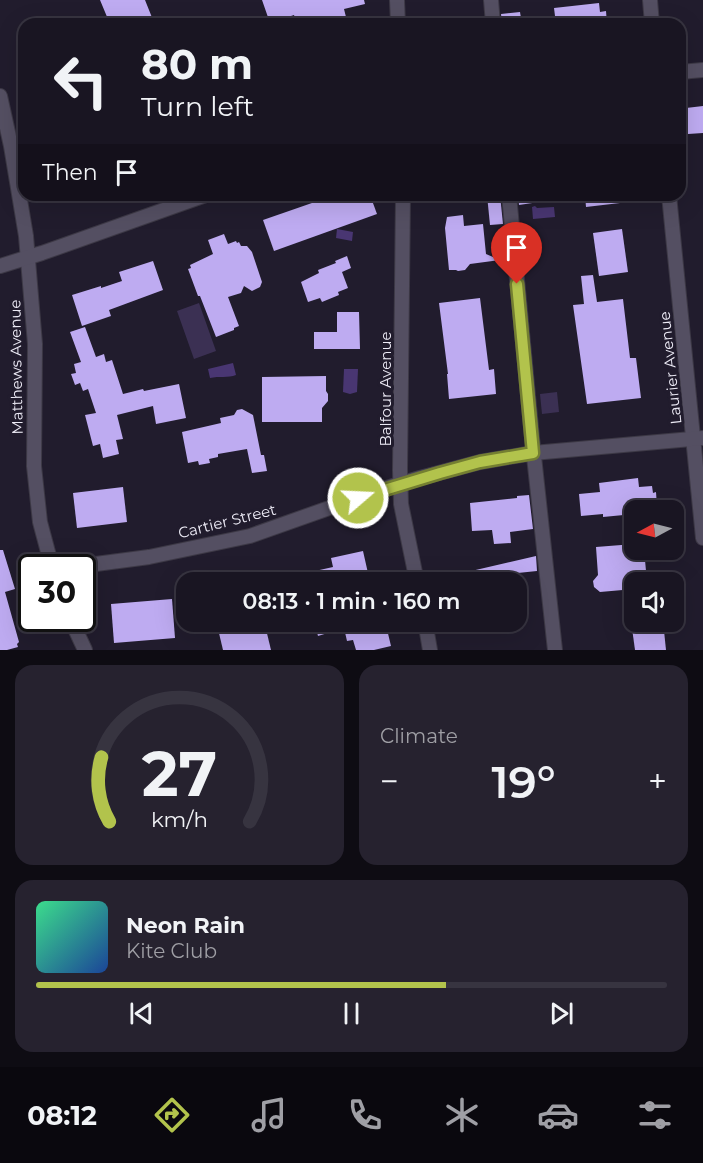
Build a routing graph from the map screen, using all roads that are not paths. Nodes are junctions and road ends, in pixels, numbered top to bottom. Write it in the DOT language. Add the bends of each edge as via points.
graph roads {
  1 [pos="397,0"];
  2 [pos="491,0"];
  3 [pos="650,0"];
  4 [pos="398,18"];
  5 [pos="492,18"];
  6 [pos="652,18"];
  7 [pos="703,70"];
  8 [pos="686,71"];
  9 [pos="0,96"];
  10 [pos="18,187"];
  11 [pos="20,201"];
  12 [pos="189,201"];
  13 [pos="403,201"];
  14 [pos="510,201"];
  15 [pos="670,201"];
  16 [pos="28,258"];
  17 [pos="0,266"];
  18 [pos="698,438"];
  19 [pos="533,453"];
  20 [pos="401,484"];
  21 [pos="703,538"];
  22 [pos="49,554"];
  23 [pos="96,564"];
  24 [pos="415,572"];
  25 [pos="77,632"];
  26 [pos="427,632"];
  27 [pos="85,650"];
  28 [pos="430,650"];
  29 [pos="555,650"];
  1 -- 4 [label="street"];
  2 -- 5 [label="street"];
  3 -- 6 [label="street"];
  7 -- 8 [label="street"];
  9 -- 10 [label="street, Matthews Avenue"];
  11 -- 16 [label="street, Matthews Avenue"];
  12 -- 16 [label="street"];
  13 -- 20 [label="street, Balfour Avenue"];
  14 -- 19 [label="street"];
  15 -- 18 [label="street, Laurier Avenue"];
  16 -- 17 [label="street"];
  16 -- 22 [label="street, Matthews Avenue" via="35,344 34,466 40,522"];
  18 -- 19 [label="street, Cartier Street"];
  18 -- 21 [label="street, Laurier Avenue"];
  19 -- 20 [label="street, Cartier Street" via="480,462"];
  19 -- 29 [label="street"];
  20 -- 23 [label="street, Cartier Street" via="250,536"];
  20 -- 24 [label="street, Balfour Avenue" via="401,504"];
  25 -- 27 [label="street"];
  26 -- 28 [label="street"];
}
